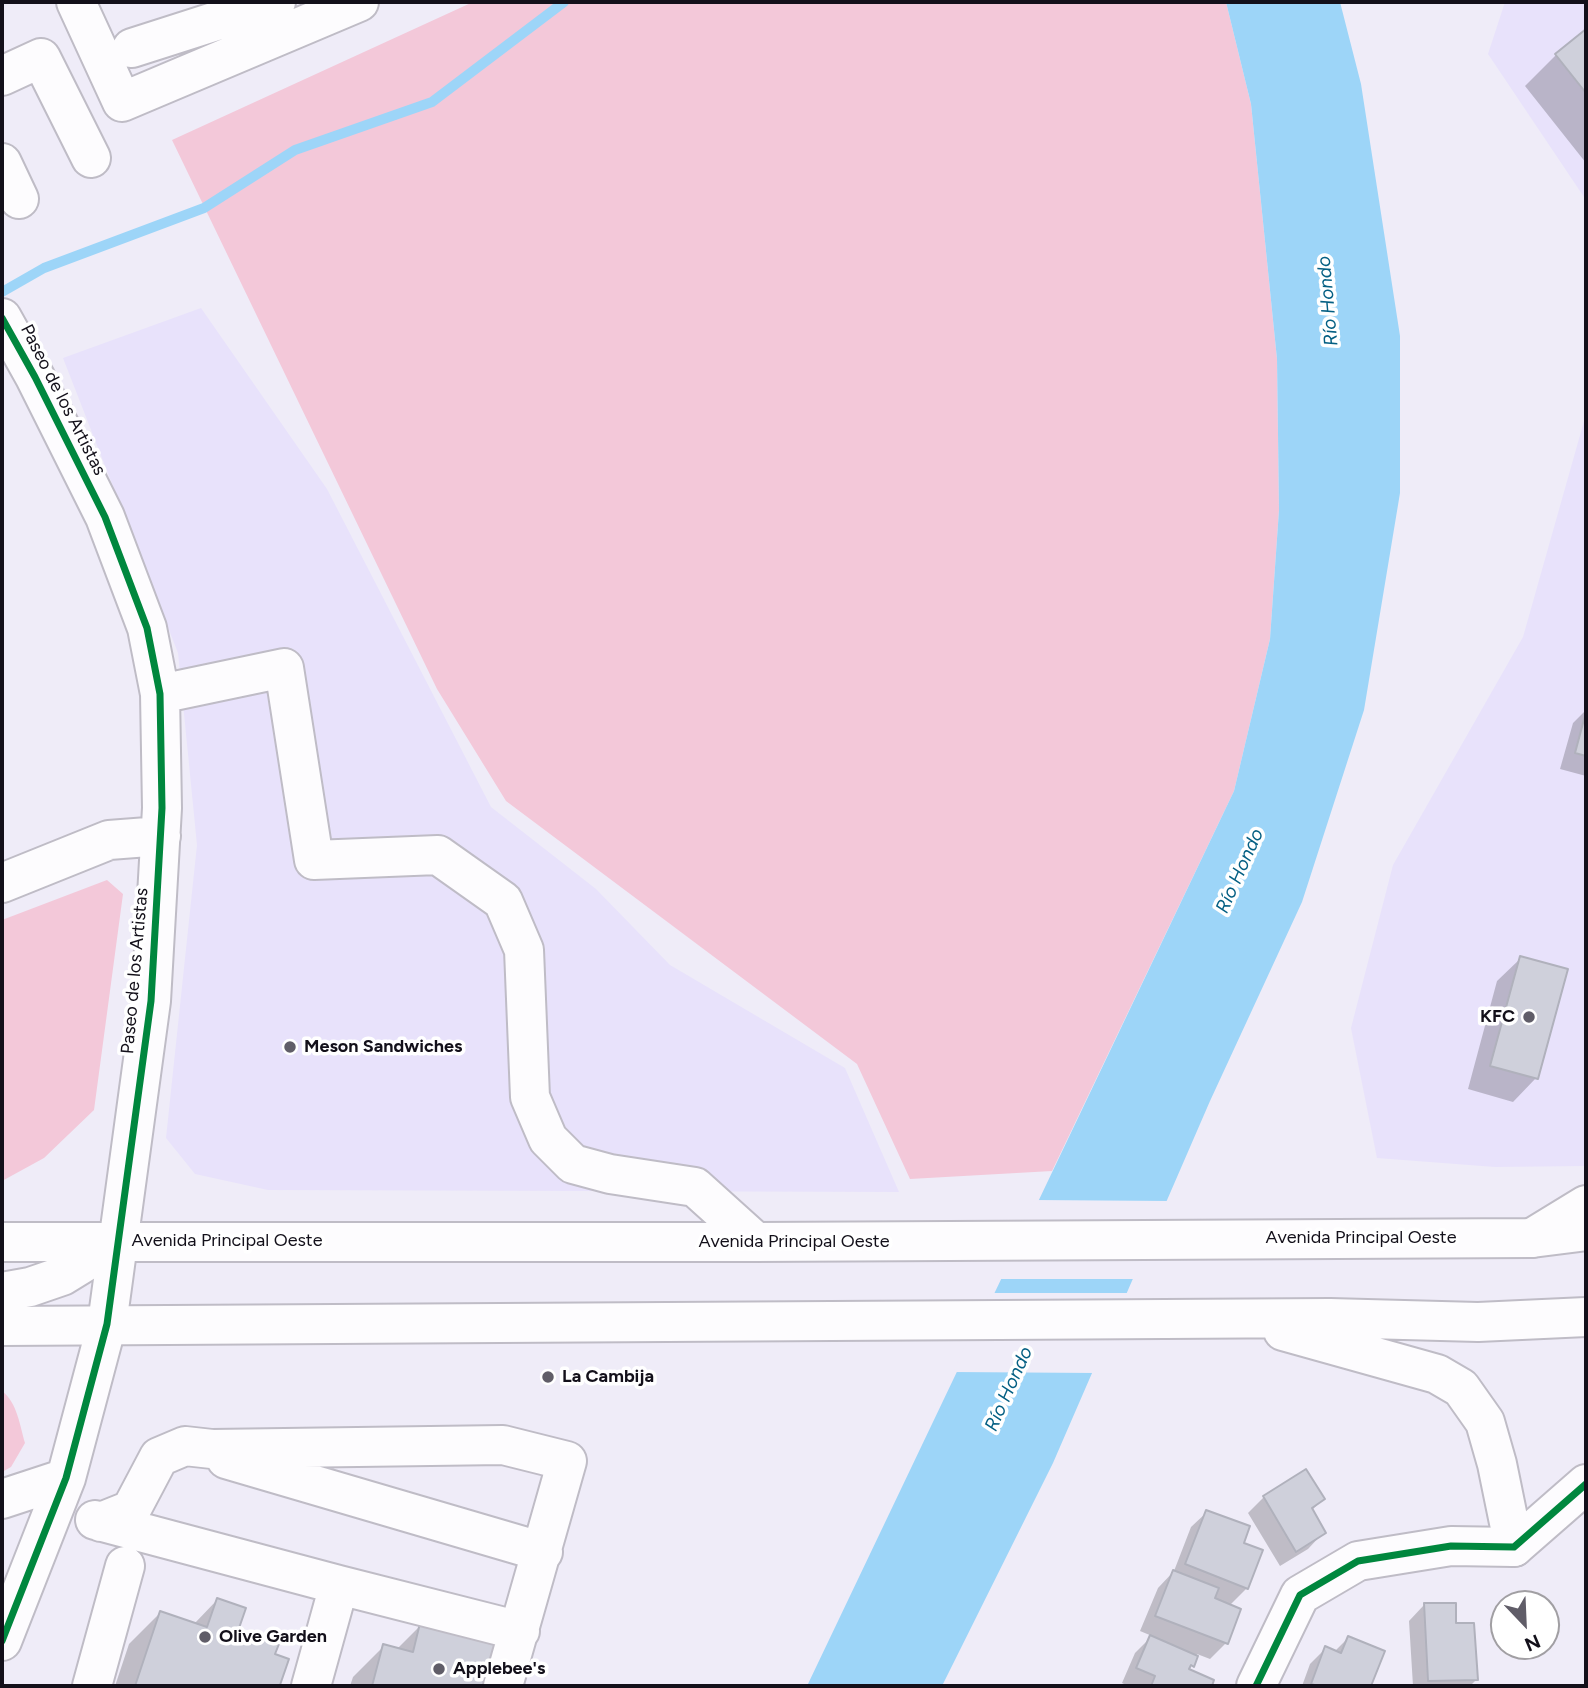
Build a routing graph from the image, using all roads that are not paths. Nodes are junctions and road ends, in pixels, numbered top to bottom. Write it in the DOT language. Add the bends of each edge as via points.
graph roads {
  1 [pos="76,2"];
  2 [pos="276,2"];
  3 [pos="359,2"];
  4 [pos="94,42"];
  5 [pos="132,48"];
  6 [pos="41,58"];
  7 [pos="2,76"];
  8 [pos="91,158"];
  9 [pos="2,163"];
  10 [pos="19,199"];
  11 [pos="2,318"];
  12 [pos="160,694"];
  13 [pos="161,836"];
  14 [pos="2,883"];
  15 [pos="1586,1205"];
  16 [pos="1586,1231"];
  17 [pos="1532,1238"];
  18 [pos="119,1241"];
  19 [pos="2,1242"];
  20 [pos="756,1242"];
  21 [pos="2,1292"];
  22 [pos="1586,1317"];
  23 [pos="1237,1318"];
  24 [pos="107,1324"];
  25 [pos="2,1326"];
  26 [pos="212,1449"];
  27 [pos="1586,1484"];
  28 [pos="60,1491"];
  29 [pos="2,1499"];
  30 [pos="102,1522"];
  31 [pos="1514,1547"];
  32 [pos="543,1552"];
  33 [pos="125,1566"];
  34 [pos="339,1586"];
  35 [pos="520,1630"];
  36 [pos="2,1641"];
  37 [pos="92,1686"];
  38 [pos="311,1686"];
  39 [pos="503,1686"];
  40 [pos="1256,1686"];
  1 -- 4 [label="main road"];
  2 -- 5 [label="main road"];
  3 -- 4 [label="main road" via="122,102"];
  4 -- 6 [label="main road"];
  6 -- 7 [label="main road"];
  6 -- 8 [label="main road"];
  9 -- 10 [label="main road"];
  11 -- 12 [label="main road, Paseo de los Artistas" via="105,517 147,628"];
  12 -- 13 [label="main road, Paseo de los Artistas"];
  12 -- 20 [label="main road" via="284,668 314,860 438,855 503,901 524,950 530,1097 548,1139 573,1164 695,1187"];
  13 -- 14 [label="main road" via="109,840"];
  13 -- 18 [label="main road, Paseo de los Artistas" via="151,1002"];
  15 -- 17 [label="main road"];
  16 -- 17 [label="main road, Avenida Principal Oeste"];
  17 -- 20 [label="main road, Avenida Principal Oeste"];
  18 -- 19 [label="main road, Avenida Principal Oeste"];
  18 -- 20 [label="main road, Avenida Principal Oeste"];
  18 -- 21 [label="main road" via="62,1276"];
  18 -- 24 [label="main road, Paseo de los Artistas"];
  22 -- 23 [label="main road" via="1478,1322"];
  23 -- 24 [label="main road"];
  23 -- 31 [label="main road" via="1437,1374 1461,1388 1485,1422"];
  24 -- 25 [label="main road"];
  24 -- 28 [label="main road, Paseo de los Artistas"];
  26 -- 30 [label="main road" via="185,1446 159,1457 131,1510"];
  26 -- 32 [label="main road" via="228,1461"];
  26 -- 32 [label="main road" via="503,1445 567,1461"];
  27 -- 31 [label="main road"];
  28 -- 29 [label="main road"];
  28 -- 30 [label="main road"];
  28 -- 36 [label="main road, Paseo de los Artistas"];
  30 -- 34 [label="main road"];
  31 -- 40 [label="main road" via="1451,1546 1358,1561 1300,1595"];
  32 -- 35 [label="main road"];
  33 -- 37 [label="main road"];
  34 -- 35 [label="main road"];
  34 -- 38 [label="main road"];
  35 -- 39 [label="main road"];
}
